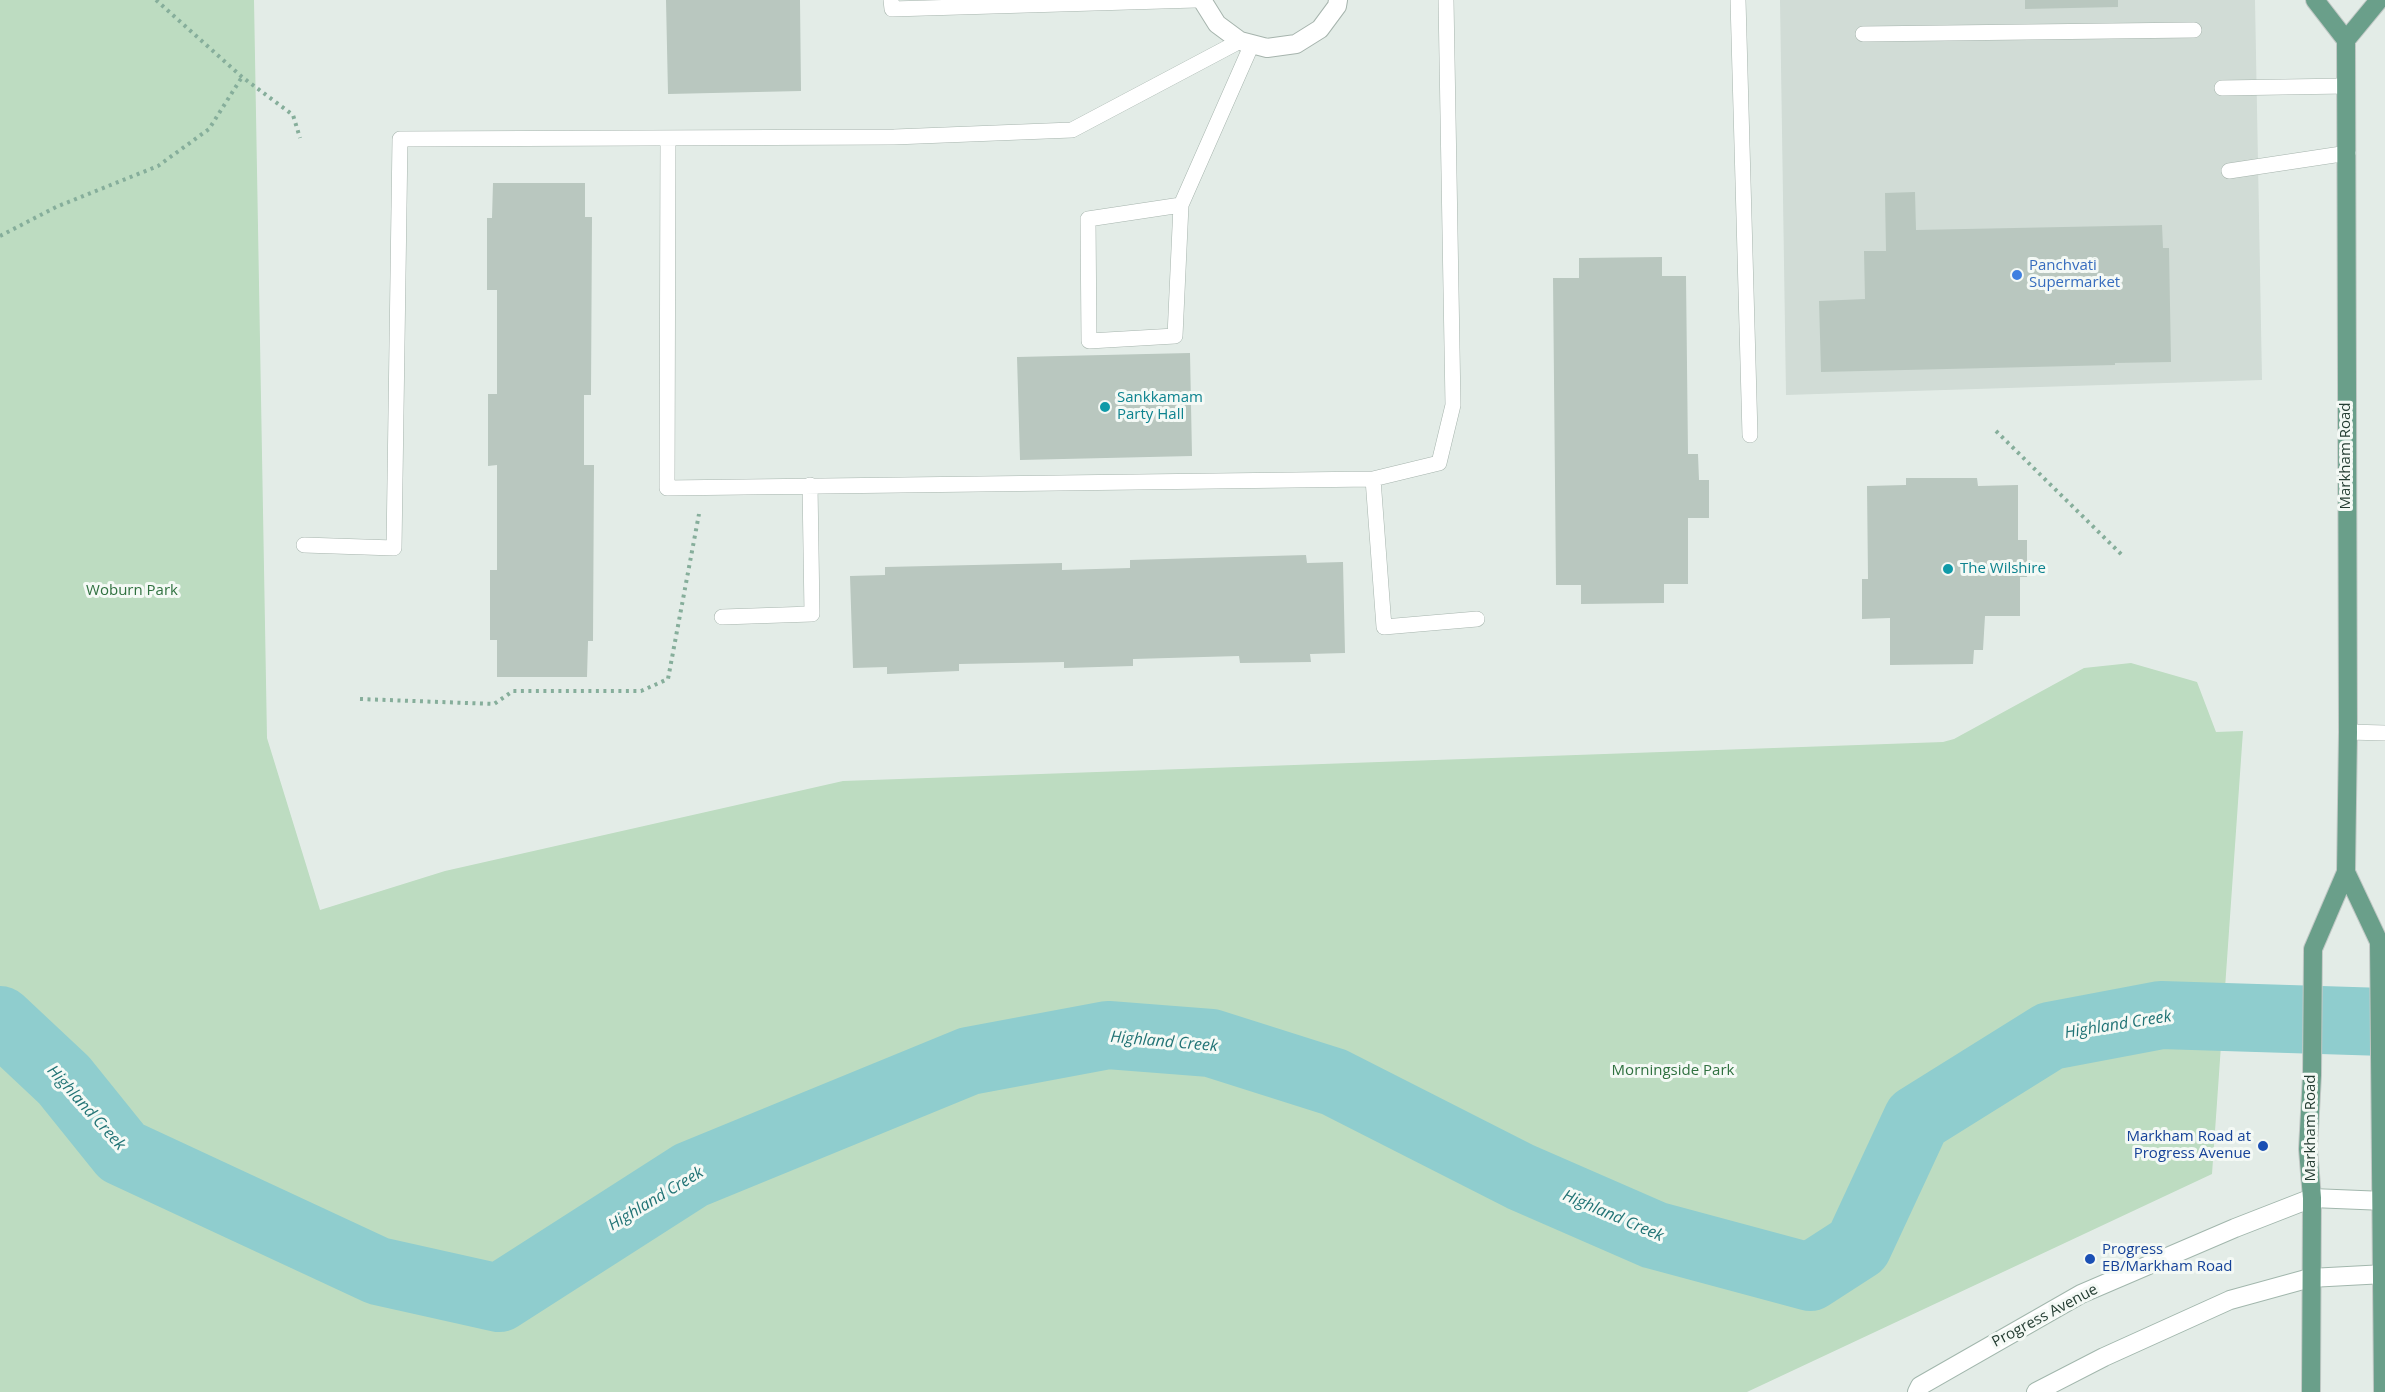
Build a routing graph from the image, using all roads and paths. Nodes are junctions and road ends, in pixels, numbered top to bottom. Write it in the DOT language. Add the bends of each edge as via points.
graph roads {
  1 [pos="156,0"];
  2 [pos="891,0"];
  3 [pos="1196,0"];
  4 [pos="1202,0"];
  5 [pos="1338,0"];
  6 [pos="1446,0"];
  7 [pos="1738,0"];
  8 [pos="2315,0"];
  9 [pos="2379,0"];
  10 [pos="2194,30"];
  11 [pos="1863,34"];
  12 [pos="2346,40"];
  13 [pos="1246,42"];
  14 [pos="242,77"];
  15 [pos="2346,86"];
  16 [pos="2222,88"];
  17 [pos="300,138"];
  18 [pos="668,138"];
  19 [pos="2348,153"];
  20 [pos="2229,171"];
  21 [pos="1181,205"];
  22 [pos="0,236"];
  23 [pos="1996,431"];
  24 [pos="1750,435"];
  25 [pos="1373,480"];
  26 [pos="810,486"];
  27 [pos="707,488"];
  28 [pos="304,545"];
  29 [pos="2122,555"];
  30 [pos="722,617"];
  31 [pos="1477,620"];
  32 [pos="360,699"];
  33 [pos="2348,732"];
  34 [pos="2385,733"];
  35 [pos="2346,872"];
  36 [pos="2312,1198"];
  37 [pos="2383,1202"];
  38 [pos="2383,1274"];
  39 [pos="2310,1278"];
  40 [pos="1917,1392"];
  41 [pos="2036,1392"];
  42 [pos="2311,1392"];
  43 [pos="2383,1392"];
  1 -- 14 [label="path"];
  2 -- 3 [label="lane" via="892,9"];
  4 -- 13 [label="main road" via="1217,24"];
  5 -- 13 [label="main road" via="1320,29 1296,44 1268,48"];
  6 -- 25 [label="lane" via="1453,405 1439,463"];
  7 -- 24 [label="lane"];
  8 -- 12 [label="main road"];
  9 -- 12 [label="main road"];
  10 -- 11 [label="lane"];
  12 -- 15 [label="main road, Markham Road"];
  13 -- 18 [label="lane" via="1072,130 894,137"];
  13 -- 21 [label="lane"];
  14 -- 17 [label="path" via="293,115"];
  14 -- 22 [label="path" via="209,129 158,166 56,207"];
  15 -- 16 [label="lane"];
  15 -- 19 [label="main road, Markham Road"];
  18 -- 27 [label="lane" via="667,488"];
  18 -- 28 [label="lane" via="400,139 394,548"];
  19 -- 20 [label="lane"];
  19 -- 33 [label="main road, Markham Road"];
  21 -- 21 [label="lane" via="1088,219 1089,341 1174,336"];
  23 -- 29 [label="path"];
  25 -- 26 [label="lane"];
  25 -- 31 [label="lane" via="1384,627"];
  26 -- 27 [label="lane"];
  26 -- 30 [label="lane" via="812,614"];
  27 -- 32 [label="path" via="696,525 668,679 641,691 513,691 494,704"];
  33 -- 34 [label="lane"];
  33 -- 35 [label="main road, Markham Road"];
  35 -- 36 [label="main road, Markham Road" via="2313,950 2308,1149"];
  35 -- 37 [label="main road, Markham Road" via="2379,942"];
  36 -- 37 [label="main road, Progress Avenue"];
  36 -- 39 [label="main road, Markham Road"];
  36 -- 40 [label="main road, Progress Avenue" via="2081,1294 1920,1386"];
  37 -- 38 [label="main road, Markham Road"];
  38 -- 39 [label="main road"];
  38 -- 43 [label="main road, Markham Road"];
  39 -- 41 [label="main road" via="2230,1300"];
  39 -- 42 [label="main road, Markham Road"];
}
